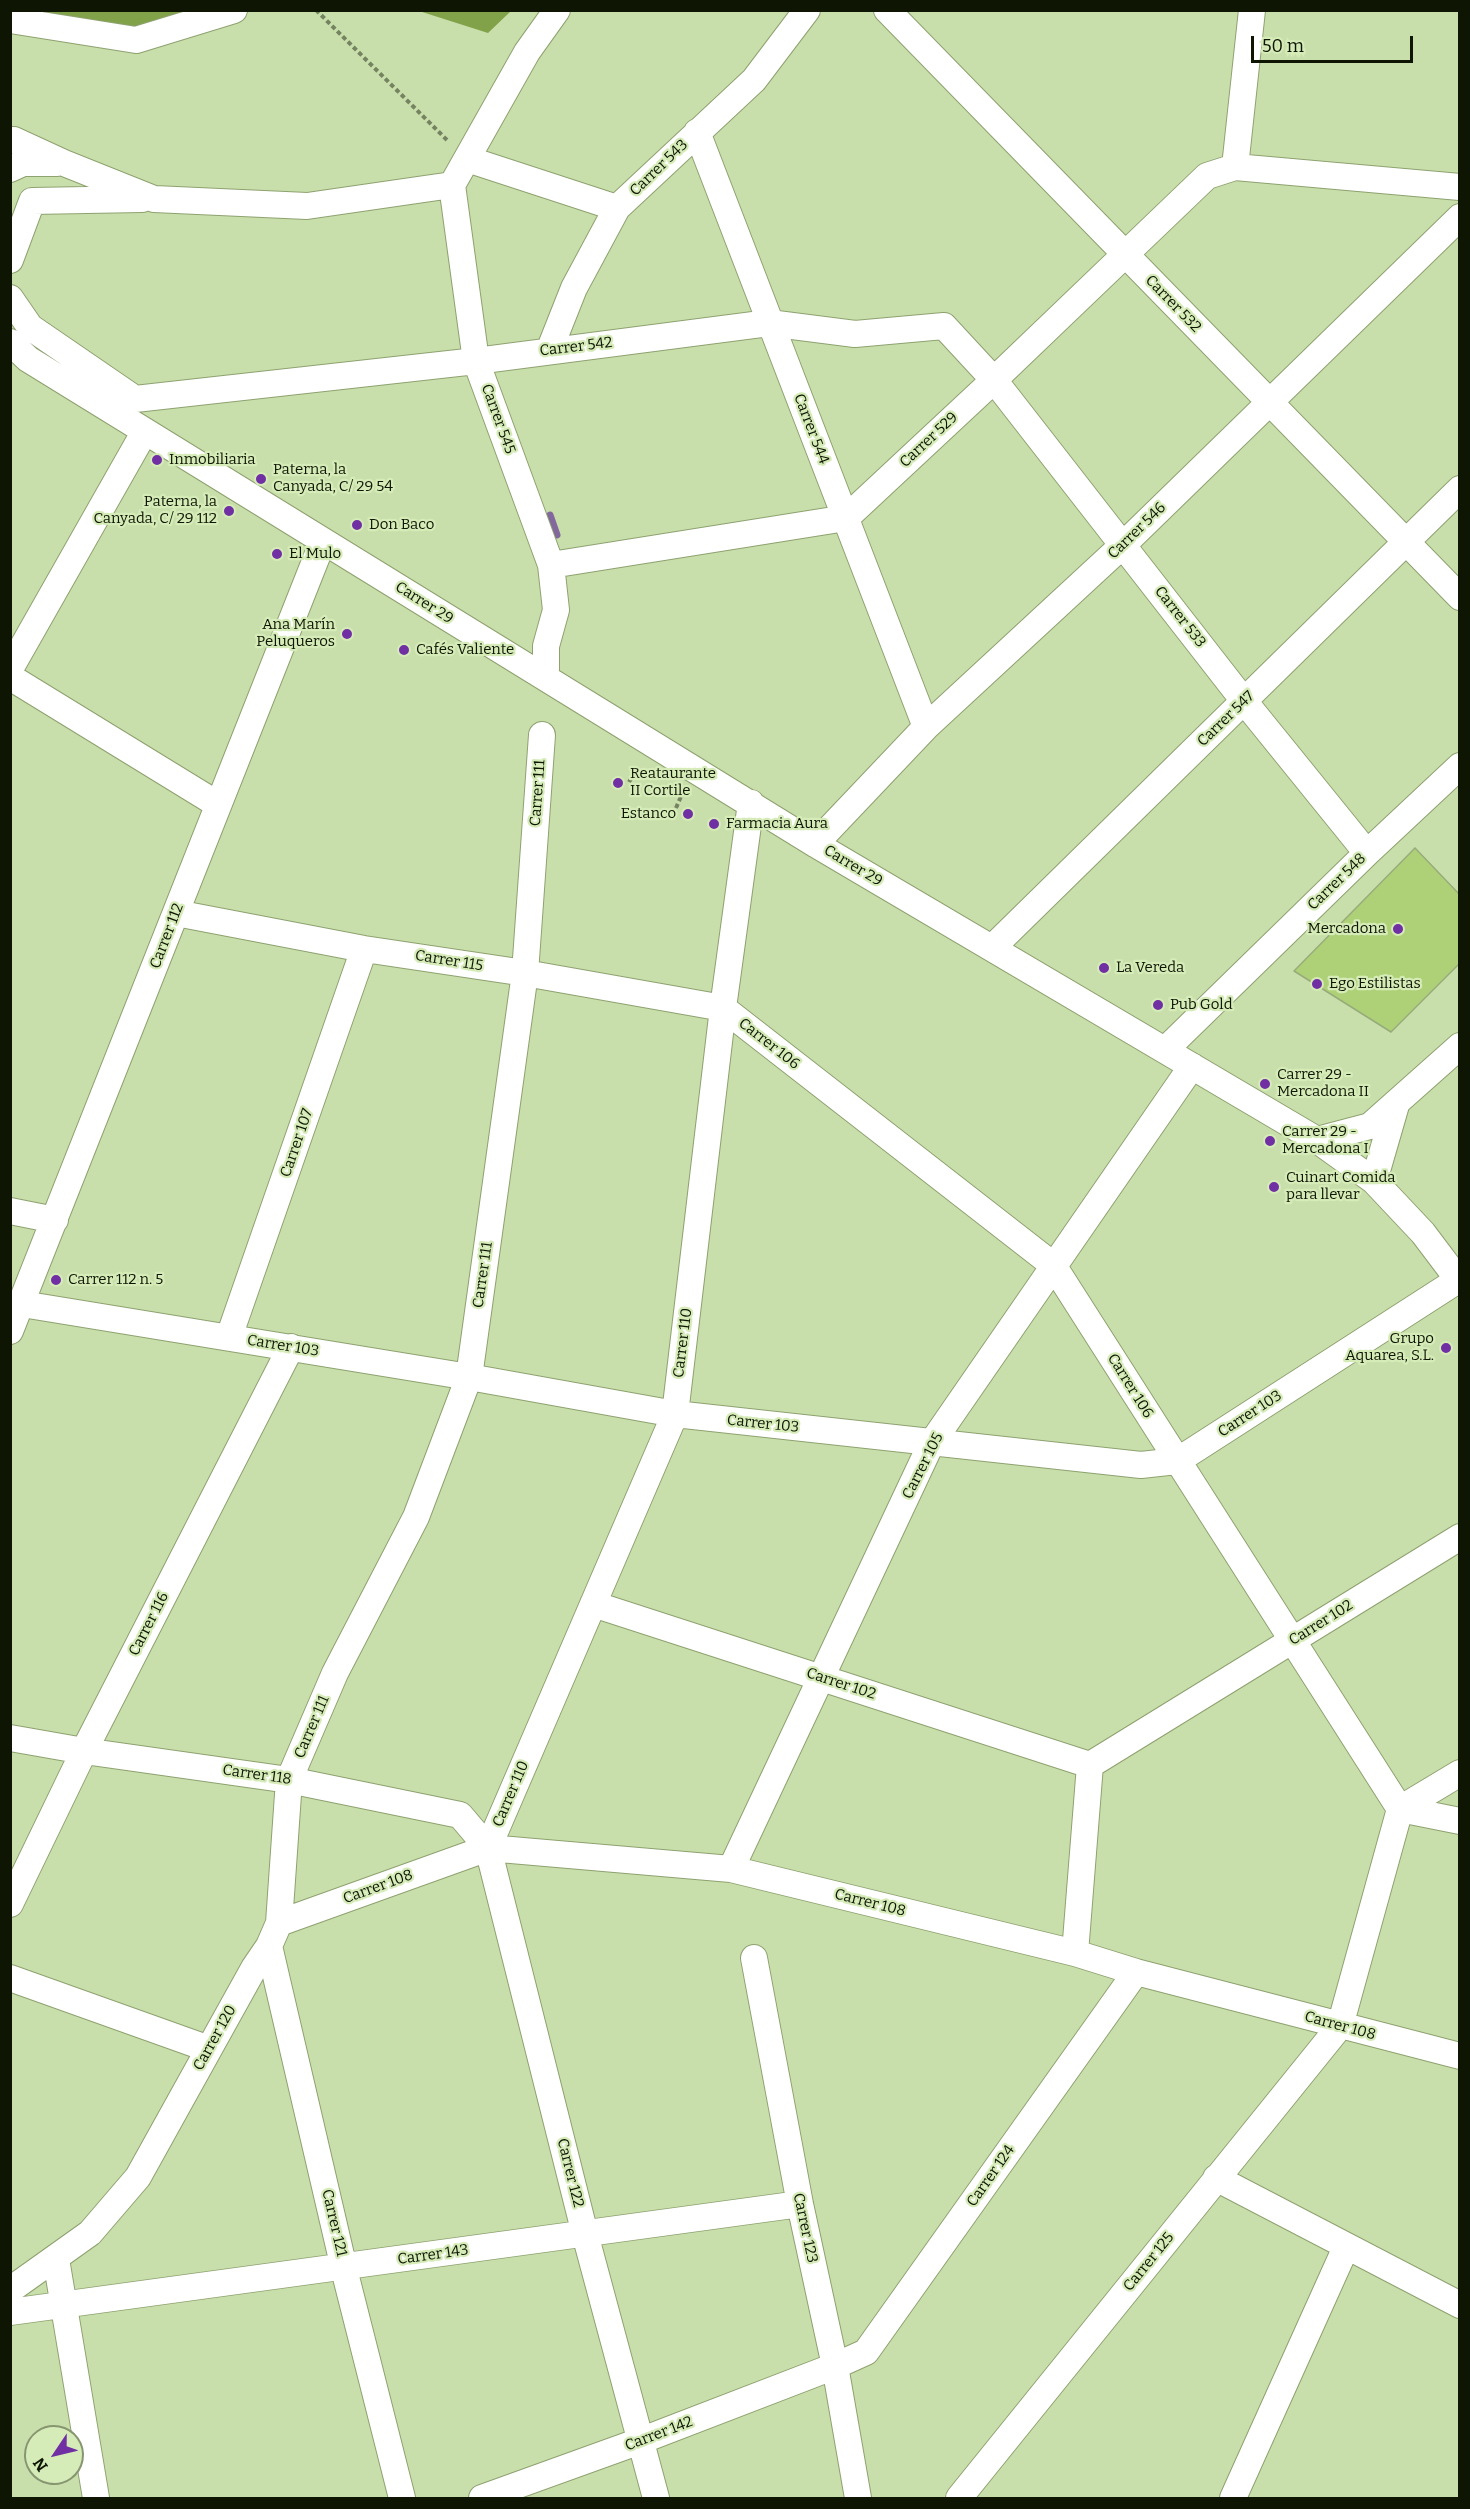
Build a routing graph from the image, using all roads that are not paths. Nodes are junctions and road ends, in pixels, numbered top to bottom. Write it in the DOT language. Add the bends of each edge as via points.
graph roads {
  1 [pos="234,10"];
  2 [pos="557,10"];
  3 [pos="807,10"];
  4 [pos="887,10"];
  5 [pos="1252,10"];
  6 [pos="10,20"];
  7 [pos="697,132"];
  8 [pos="10,140"];
  9 [pos="467,159"];
  10 [pos="64,164"];
  11 [pos="1235,167"];
  12 [pos="10,169"];
  13 [pos="452,185"];
  14 [pos="1460,187"];
  15 [pos="154,199"];
  16 [pos="618,208"];
  17 [pos="1460,218"];
  18 [pos="1125,254"];
  19 [pos="10,261"];
  20 [pos="10,298"];
  21 [pos="769,323"];
  22 [pos="10,342"];
  23 [pos="549,351"];
  24 [pos="476,361"];
  25 [pos="994,380"];
  26 [pos="1268,402"];
  27 [pos="145,431"];
  28 [pos="1460,489"];
  29 [pos="846,518"];
  30 [pos="322,541"];
  31 [pos="1405,542"];
  32 [pos="1124,544"];
  33 [pos="551,566"];
  34 [pos="1460,597"];
  35 [pos="10,669"];
  36 [pos="10,676"];
  37 [pos="546,677"];
  38 [pos="1244,701"];
  39 [pos="926,727"];
  40 [pos="542,735"];
  41 [pos="1460,766"];
  42 [pos="751,803"];
  43 [pos="217,804"];
  44 [pos="815,844"];
  45 [pos="1367,853"];
  46 [pos="176,913"];
  47 [pos="992,948"];
  48 [pos="364,949"];
  49 [pos="525,973"];
  50 [pos="723,1008"];
  51 [pos="1460,1046"];
  52 [pos="1165,1050"];
  53 [pos="1192,1066"];
  54 [pos="1396,1105"];
  55 [pos="1317,1140"];
  56 [pos="1374,1181"];
  57 [pos="10,1211"];
  58 [pos="55,1220"];
  59 [pos="1053,1265"];
  60 [pos="1457,1275"];
  61 [pos="22,1305"];
  62 [pos="10,1331"];
  63 [pos="229,1337"];
  64 [pos="291,1347"];
  65 [pos="469,1377"];
  66 [pos="675,1414"];
  67 [pos="931,1444"];
  68 [pos="1177,1461"];
  69 [pos="1460,1537"];
  70 [pos="593,1604"];
  71 [pos="1294,1640"];
  72 [pos="820,1677"];
  73 [pos="10,1738"];
  74 [pos="84,1751"];
  75 [pos="1090,1765"];
  76 [pos="1460,1773"];
  77 [pos="290,1780"];
  78 [pos="1400,1809"];
  79 [pos="1460,1821"];
  80 [pos="488,1848"];
  81 [pos="731,1869"];
  82 [pos="10,1904"];
  83 [pos="279,1923"];
  84 [pos="269,1946"];
  85 [pos="1075,1953"];
  86 [pos="754,1958"];
  87 [pos="1136,1972"];
  88 [pos="10,1978"];
  89 [pos="1340,2026"];
  90 [pos="209,2049"];
  91 [pos="1460,2056"];
  92 [pos="1216,2178"];
  93 [pos="800,2204"];
  94 [pos="585,2234"];
  95 [pos="1346,2247"];
  96 [pos="56,2259"];
  97 [pos="344,2268"];
  98 [pos="10,2290"];
  99 [pos="65,2304"];
  100 [pos="1460,2305"];
  101 [pos="10,2312"];
  102 [pos="835,2366"];
  103 [pos="640,2441"];
  104 [pos="96,2499"];
  105 [pos="402,2499"];
  106 [pos="482,2499"];
  107 [pos="656,2499"];
  108 [pos="858,2499"];
  109 [pos="959,2499"];
  110 [pos="1233,2499"];
  1 -- 6 [label="street" via="136,40"];
  2 -- 9 [label="street" via="527,52"];
  3 -- 7 [label="street, Carrer 543" via="754,80"];
  4 -- 18 [label="street, Carrer 532"];
  5 -- 11 [label="street"];
  7 -- 16 [label="street, Carrer 543"];
  7 -- 21 [label="street, Carrer 544"];
  8 -- 10 [label="street"];
  9 -- 13 [label="street"];
  9 -- 16 [label="street"];
  10 -- 12 [label="street" via="23,163"];
  10 -- 15 [label="street"];
  11 -- 14 [label="street"];
  11 -- 18 [label="street, Carrer 529" via="1207,176"];
  13 -- 15 [label="street" via="307,206"];
  13 -- 24 [label="street, Carrer 545"];
  15 -- 19 [label="street" via="32,201"];
  16 -- 23 [label="street, Carrer 543" via="574,288"];
  17 -- 26 [label="street, Carrer 546"];
  18 -- 25 [label="street, Carrer 529"];
  18 -- 26 [label="street, Carrer 532"];
  20 -- 24 [label="street, Carrer 542" via="30,327 135,399"];
  21 -- 23 [label="street, Carrer 542"];
  21 -- 25 [label="street, Carrer 542" via="855,334 945,326"];
  21 -- 29 [label="street, Carrer 544"];
  22 -- 27 [label="street, Carrer 29" via="28,359"];
  23 -- 24 [label="street, Carrer 542"];
  24 -- 33 [label="street, Carrer 545"];
  25 -- 29 [label="street, Carrer 529"];
  25 -- 32 [label="street, Carrer 533"];
  26 -- 31 [label="street, Carrer 532"];
  26 -- 32 [label="street, Carrer 546"];
  27 -- 30 [label="street, Carrer 29"];
  27 -- 35 [label="street"];
  28 -- 31 [label="street, Carrer 547"];
  29 -- 33 [label="street"];
  29 -- 39 [label="street, Carrer 544"];
  30 -- 37 [label="street, Carrer 29"];
  30 -- 43 [label="street, Carrer 112"];
  31 -- 34 [label="street, Carrer 532"];
  31 -- 38 [label="street, Carrer 547"];
  32 -- 38 [label="street, Carrer 533"];
  32 -- 39 [label="street, Carrer 546"];
  33 -- 37 [label="street, Carrer 545" via="556,610 546,646"];
  36 -- 43 [label="street"];
  37 -- 42 [label="street, Carrer 29"];
  38 -- 45 [label="street, Carrer 533"];
  38 -- 47 [label="street, Carrer 547"];
  39 -- 44 [label="street, Carrer 546"];
  40 -- 49 [label="street, Carrer 111"];
  41 -- 45 [label="street, Carrer 548"];
  42 -- 44 [label="street, Carrer 29"];
  42 -- 50 [label="street, Carrer 110"];
  43 -- 46 [label="street, Carrer 112"];
  44 -- 47 [label="street, Carrer 29"];
  45 -- 52 [label="street, Carrer 548"];
  46 -- 48 [label="street, Carrer 115"];
  46 -- 58 [label="street, Carrer 112"];
  47 -- 52 [label="street, Carrer 29"];
  48 -- 49 [label="street, Carrer 115"];
  48 -- 63 [label="street, Carrer 107"];
  49 -- 50 [label="street, Carrer 115"];
  49 -- 65 [label="street, Carrer 111"];
  50 -- 59 [label="street, Carrer 106"];
  50 -- 66 [label="street, Carrer 110"];
  51 -- 54 [label="street"];
  52 -- 53 [label="street, Carrer 29"];
  53 -- 55 [label="street, Carrer 29"];
  53 -- 59 [label="street, Carrer 105"];
  54 -- 55 [label="street" via="1370,1126"];
  54 -- 56 [label="street"];
  55 -- 56 [label="street, Carrer 29"];
  56 -- 60 [label="street, Carrer 29"];
  57 -- 58 [label="street"];
  58 -- 61 [label="street, Carrer 112"];
  59 -- 67 [label="street, Carrer 105"];
  59 -- 68 [label="street, Carrer 106"];
  60 -- 68 [label="street, Carrer 103"];
  61 -- 62 [label="street, Carrer 112"];
  61 -- 63 [label="street, Carrer 103"];
  63 -- 64 [label="street, Carrer 103"];
  64 -- 65 [label="street, Carrer 103"];
  64 -- 74 [label="street, Carrer 116"];
  65 -- 66 [label="street, Carrer 103"];
  65 -- 77 [label="street, Carrer 111" via="416,1517 335,1673"];
  66 -- 67 [label="street, Carrer 103"];
  66 -- 70 [label="street, Carrer 110"];
  67 -- 68 [label="street, Carrer 103" via="1141,1465"];
  67 -- 72 [label="street, Carrer 105"];
  68 -- 71 [label="street, Carrer 106"];
  69 -- 71 [label="street, Carrer 102"];
  70 -- 72 [label="street, Carrer 102"];
  70 -- 80 [label="street, Carrer 110"];
  71 -- 75 [label="street, Carrer 102"];
  71 -- 78 [label="street, Carrer 106"];
  72 -- 75 [label="street, Carrer 102"];
  72 -- 81 [label="street, Carrer 105"];
  73 -- 74 [label="street, Carrer 118"];
  74 -- 77 [label="street, Carrer 118"];
  74 -- 82 [label="street, Carrer 116"];
  75 -- 85 [label="street"];
  76 -- 78 [label="street"];
  77 -- 80 [label="street, Carrer 118" via="460,1815"];
  77 -- 83 [label="street, Carrer 120"];
  78 -- 79 [label="street"];
  78 -- 89 [label="street"];
  80 -- 81 [label="street, Carrer 108"];
  80 -- 83 [label="street, Carrer 108"];
  80 -- 94 [label="street, Carrer 122"];
  81 -- 85 [label="street, Carrer 108"];
  83 -- 84 [label="street, Carrer 120"];
  84 -- 90 [label="street, Carrer 120"];
  84 -- 97 [label="street, Carrer 121"];
  85 -- 87 [label="street, Carrer 108"];
  86 -- 93 [label="street, Carrer 123"];
  87 -- 89 [label="street, Carrer 108"];
  87 -- 102 [label="street, Carrer 124" via="866,2352"];
  88 -- 90 [label="street"];
  89 -- 91 [label="street, Carrer 108"];
  89 -- 92 [label="street, Carrer 125"];
  90 -- 96 [label="street, Carrer 120" via="138,2177 90,2233"];
  92 -- 95 [label="street"];
  92 -- 109 [label="street, Carrer 125"];
  93 -- 94 [label="street, Carrer 143"];
  93 -- 102 [label="street, Carrer 123"];
  94 -- 97 [label="street, Carrer 143"];
  94 -- 103 [label="street, Carrer 122"];
  95 -- 100 [label="street"];
  95 -- 110 [label="street"];
  96 -- 98 [label="street, Carrer 120"];
  96 -- 99 [label="street"];
  97 -- 99 [label="street, Carrer 143"];
  97 -- 105 [label="street, Carrer 121"];
  99 -- 101 [label="street"];
  99 -- 104 [label="street"];
  102 -- 103 [label="street, Carrer 142"];
  102 -- 108 [label="street, Carrer 123"];
  103 -- 106 [label="street, Carrer 142"];
  103 -- 107 [label="street, Carrer 122"];
}
